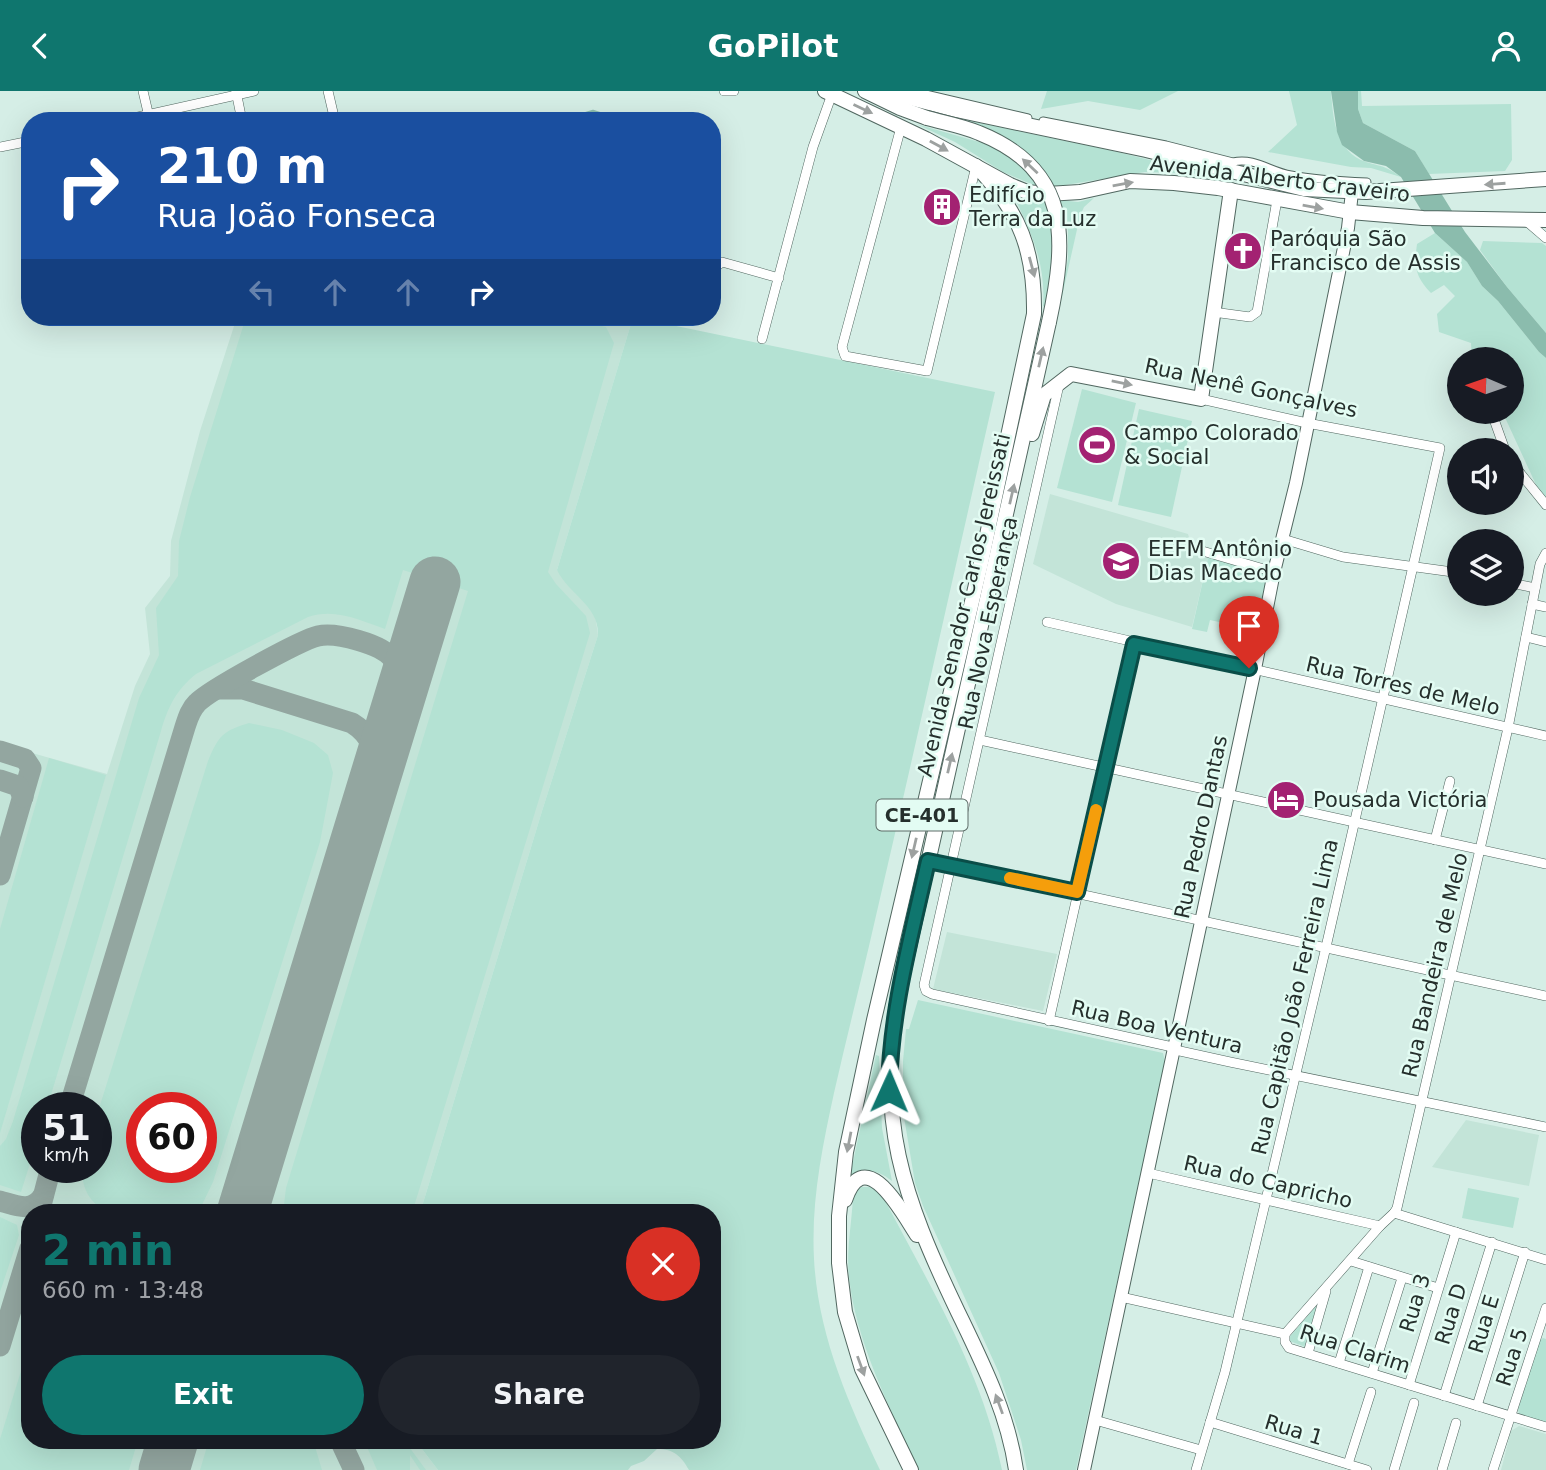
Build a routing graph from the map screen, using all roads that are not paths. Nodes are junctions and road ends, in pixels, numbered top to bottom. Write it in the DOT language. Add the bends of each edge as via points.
graph roads {
  1 [pos="143,91"];
  2 [pos="254,91"];
  3 [pos="328,91"];
  4 [pos="724,91"];
  5 [pos="734,91"];
  6 [pos="865,91"];
  7 [pos="884,91"];
  8 [pos="913,91"];
  9 [pos="828,92"];
  10 [pos="237,93"];
  11 [pos="148,112"];
  12 [pos="170,112"];
  13 [pos="241,112"];
  14 [pos="333,112"];
  15 [pos="901,127"];
  16 [pos="21,143"];
  17 [pos="0,147"];
  18 [pos="976,166"];
  19 [pos="1546,180"];
  20 [pos="1367,182"];
  21 [pos="1231,190"];
  22 [pos="1352,192"];
  23 [pos="1276,200"];
  24 [pos="1350,212"];
  25 [pos="1525,220"];
  26 [pos="1546,221"];
  27 [pos="1546,238"];
  28 [pos="721,263"];
  29 [pos="779,278"];
  30 [pos="1213,312"];
  31 [pos="762,339"];
  32 [pos="1059,385"];
  33 [pos="1200,399"];
  34 [pos="1307,423"];
  35 [pos="1024,440"];
  36 [pos="1440,448"];
  37 [pos="1524,478"];
  38 [pos="1546,505"];
  39 [pos="1283,539"];
  40 [pos="1199,550"];
  41 [pos="1546,553"];
  42 [pos="1413,566"];
  43 [pos="1447,571"];
  44 [pos="1274,572"];
  45 [pos="1524,585"];
  46 [pos="1535,587"];
  47 [pos="1532,604"];
  48 [pos="1546,607"];
  49 [pos="1047,622"];
  50 [pos="1525,637"];
  51 [pos="1546,642"];
  52 [pos="1134,644"];
  53 [pos="1255,670"];
  54 [pos="1382,698"];
  55 [pos="1508,728"];
  56 [pos="1546,736"];
  57 [pos="979,740"];
  58 [pos="1106,768"];
  59 [pos="1450,781"];
  60 [pos="1228,795"];
  61 [pos="1354,822"];
  62 [pos="1435,840"];
  63 [pos="1480,850"];
  64 [pos="928,861"];
  65 [pos="1546,864"];
  66 [pos="951,866"];
  67 [pos="1077,892"];
  68 [pos="1201,919"];
  69 [pos="1326,947"];
  70 [pos="1452,975"];
  71 [pos="926,991"];
  72 [pos="1546,996"];
  73 [pos="1049,1021"];
  74 [pos="1175,1049"];
  75 [pos="1294,1076"];
  76 [pos="1421,1102"];
  77 [pos="1546,1127"];
  78 [pos="1148,1173"];
  79 [pos="1265,1198"];
  80 [pos="1394,1213"];
  81 [pos="839,1216"];
  82 [pos="1380,1226"];
  83 [pos="1456,1232"];
  84 [pos="1492,1242"];
  85 [pos="1525,1252"];
  86 [pos="930,1254"];
  87 [pos="1546,1260"];
  88 [pos="1351,1261"];
  89 [pos="1369,1267"];
  90 [pos="1402,1277"];
  91 [pos="1327,1287"];
  92 [pos="1438,1288"];
  93 [pos="1121,1297"];
  94 [pos="1546,1308"];
  95 [pos="1236,1323"];
  96 [pos="1286,1334"];
  97 [pos="1542,1335"];
  98 [pos="1308,1353"];
  99 [pos="1339,1363"];
  100 [pos="1372,1373"];
  101 [pos="1409,1385"];
  102 [pos="1371,1392"];
  103 [pos="1444,1396"];
  104 [pos="1413,1403"];
  105 [pos="1477,1406"];
  106 [pos="1511,1417"];
  107 [pos="1094,1420"];
  108 [pos="1210,1422"];
  109 [pos="1457,1423"];
  110 [pos="1546,1427"];
  111 [pos="1201,1450"];
  112 [pos="1348,1464"];
  113 [pos="911,1470"];
  114 [pos="1016,1470"];
  115 [pos="1084,1470"];
  116 [pos="1196,1470"];
  117 [pos="1367,1470"];
  118 [pos="1394,1470"];
  119 [pos="1442,1470"];
  120 [pos="1493,1470"];
  1 -- 11 [label="street"];
  2 -- 10 [label="street"];
  3 -- 14 [label="street"];
  4 -- 5 [label="street"];
  35 -- 6 [label="main road, Avenida Senador Carlos Jereissati / CE-401, one-way, bridge" via="1059,269 1060,233 1054,204 1040,175 993,139 900,108"];
  7 -- 22 [label="main road, Avenida Alberto Craveiro" via="1276,183"];
  8 -- 20 [label="street" via="1233,162 1241,160 1287,175"];
  9 -- 15 [label="main road, Avenida Alberto Craveiro / CE-401, one-way"];
  9 -- 29 [label="street"];
  10 -- 12 [label="street"];
  10 -- 13 [label="street"];
  15 -- 18 [label="main road, Avenida Alberto Craveiro / CE-401, one-way"];
  15 -- 18 [label="street" via="842,347 848,358 927,371"];
  16 -- 17 [label="street"];
  18 -- 21 [label="main road, Avenida Alberto Craveiro, one-way" via="1010,185 1037,193 1080,192 1130,181"];
  18 -- 81 [label="main road, Avenida Senador Carlos Jereissati / CE-401, one-way" via="1005,199 1022,230 1035,279 1034,314 874,1020 846,1152"];
  19 -- 22 [label="main road, Avenida Alberto Craveiro, one-way"];
  21 -- 23 [label="main road, Avenida Alberto Craveiro"];
  21 -- 30 [label="main road"];
  22 -- 24 [label="main road, Rua Pedro Dantas"];
  23 -- 24 [label="main road, Avenida Alberto Craveiro, one-way"];
  23 -- 30 [label="street" via="1255,315"];
  24 -- 25 [label="main road, Avenida Alberto Craveiro"];
  24 -- 34 [label="main road, Rua Pedro Dantas"];
  25 -- 26 [label="main road, Avenida Alberto Craveiro"];
  25 -- 27 [label="street"];
  28 -- 29 [label="street"];
  29 -- 31 [label="street"];
  30 -- 33 [label="main road"];
  32 -- 33 [label="main road, Rua Nenê Gonçalves, one-way" via="1067,376 1077,374"];
  32 -- 35 [label="main road" via="1044,395 1034,433"];
  32 -- 57 [label="street, Rua Nova Esperança"];
  33 -- 34 [label="street, Rua Nenê Gonçalves"];
  34 -- 36 [label="street, Rua Nenê Gonçalves"];
  34 -- 39 [label="main road, Rua Pedro Dantas"];
  64 -- 35 [label="main road, Avenida Senador Carlos Jereissati / CE-401, one-way"];
  36 -- 42 [label="street, Rua Capitão João Ferreira Lima"];
  37 -- 38 [label="street"];
  39 -- 42 [label="street" via="1330,554"];
  39 -- 44 [label="main road, Rua Pedro Dantas"];
  40 -- 44 [label="street"];
  41 -- 46 [label="street, Rua Bandeira de Melo"];
  42 -- 43 [label="street"];
  42 -- 54 [label="street, Rua Capitão João Ferreira Lima"];
  44 -- 53 [label="main road, Rua Pedro Dantas"];
  45 -- 46 [label="street"];
  46 -- 47 [label="street, Rua Bandeira de Melo"];
  47 -- 48 [label="street"];
  47 -- 50 [label="street, Rua Bandeira de Melo"];
  49 -- 52 [label="street, Rua Torres de Melo"];
  50 -- 51 [label="street"];
  50 -- 55 [label="street, Rua Bandeira de Melo"];
  52 -- 53 [label="street, Rua Torres de Melo"];
  52 -- 58 [label="street"];
  53 -- 54 [label="street, Rua Torres de Melo"];
  53 -- 60 [label="main road, Rua Pedro Dantas"];
  54 -- 55 [label="street, Rua Torres de Melo"];
  54 -- 61 [label="street, Rua Capitão João Ferreira Lima"];
  55 -- 56 [label="street, Rua Torres de Melo"];
  55 -- 63 [label="street, Rua Bandeira de Melo"];
  57 -- 58 [label="street"];
  57 -- 66 [label="street, Rua Nova Esperança"];
  58 -- 60 [label="street"];
  58 -- 67 [label="street"];
  59 -- 62 [label="street"];
  60 -- 61 [label="street"];
  60 -- 68 [label="main road, Rua Pedro Dantas"];
  61 -- 62 [label="street"];
  61 -- 69 [label="street, Rua Capitão João Ferreira Lima"];
  62 -- 63 [label="street"];
  63 -- 65 [label="street"];
  63 -- 70 [label="street, Rua Bandeira de Melo"];
  64 -- 66 [label="street"];
  64 -- 86 [label="main road, Avenida Senador Carlos Jereissati / CE-401" via="894,1017 889,1091 897,1156"];
  66 -- 67 [label="street"];
  66 -- 71 [label="street, Rua Nova Esperança"];
  67 -- 68 [label="street"];
  67 -- 73 [label="street"];
  68 -- 69 [label="street"];
  68 -- 74 [label="main road, Rua Pedro Dantas"];
  69 -- 70 [label="street"];
  69 -- 75 [label="street, Rua Capitão João Ferreira Lima"];
  70 -- 72 [label="street"];
  70 -- 76 [label="street, Rua Bandeira de Melo"];
  71 -- 73 [label="street, Rua Boa Ventura"];
  73 -- 74 [label="street, Rua Boa Ventura"];
  74 -- 75 [label="street, Rua Boa Ventura"];
  74 -- 78 [label="main road, Rua Pedro Dantas"];
  75 -- 76 [label="street, Rua Boa Ventura"];
  75 -- 79 [label="street, Rua Capitão João Ferreira Lima"];
  76 -- 77 [label="street, Rua Boa Ventura"];
  76 -- 80 [label="street, Rua Bandeira de Melo"];
  78 -- 79 [label="street, Rua do Capricho"];
  78 -- 93 [label="main road, Rua Pedro Dantas"];
  79 -- 82 [label="street, Rua do Capricho"];
  79 -- 95 [label="street, Rua Capitão João Ferreira Lima"];
  80 -- 82 [label="street"];
  80 -- 83 [label="street"];
  81 -- 86 [label="main road" via="853,1184 875,1180 887,1190"];
  81 -- 113 [label="main road, Avenida Senador Carlos Jereissati / CE-401, one-way" via="845,1312 862,1369"];
  82 -- 88 [label="street"];
  83 -- 84 [label="street"];
  83 -- 92 [label="street, Rua 3"];
  84 -- 85 [label="street"];
  84 -- 103 [label="street, Rua D"];
  85 -- 87 [label="street"];
  85 -- 105 [label="street, Rua E"];
  114 -- 86 [label="main road, Avenida Senador Carlos Jereissati / CE-401, one-way" via="1000,1404"];
  88 -- 89 [label="street"];
  88 -- 91 [label="street"];
  89 -- 90 [label="street"];
  89 -- 99 [label="street"];
  90 -- 92 [label="street"];
  90 -- 100 [label="street"];
  91 -- 96 [label="street"];
  91 -- 98 [label="street"];
  92 -- 101 [label="street, Rua 3"];
  93 -- 95 [label="street, Rua Clarim"];
  93 -- 107 [label="main road, Rua Pedro Dantas"];
  94 -- 97 [label="street, Rua 5"];
  95 -- 96 [label="street, Rua Clarim"];
  95 -- 108 [label="street, Rua Capitão João Ferreira Lima"];
  96 -- 98 [label="street, Rua Clarim" via="1286,1346"];
  97 -- 106 [label="street, Rua 5"];
  98 -- 99 [label="street, Rua Clarim"];
  99 -- 100 [label="street, Rua Clarim"];
  100 -- 101 [label="street, Rua Clarim"];
  101 -- 103 [label="street, Rua Clarim"];
  102 -- 112 [label="street"];
  103 -- 105 [label="street, Rua Clarim"];
  104 -- 118 [label="street"];
  105 -- 106 [label="street, Rua Clarim"];
  106 -- 110 [label="street, Rua Clarim"];
  106 -- 120 [label="street"];
  107 -- 111 [label="street"];
  107 -- 115 [label="main road, Rua Pedro Dantas"];
  108 -- 111 [label="street, Rua Capitão João Ferreira Lima"];
  108 -- 112 [label="street, Rua 1"];
  109 -- 119 [label="street"];
  111 -- 116 [label="street, Rua Capitão João Ferreira Lima"];
  112 -- 117 [label="street, Rua 1"];
}
